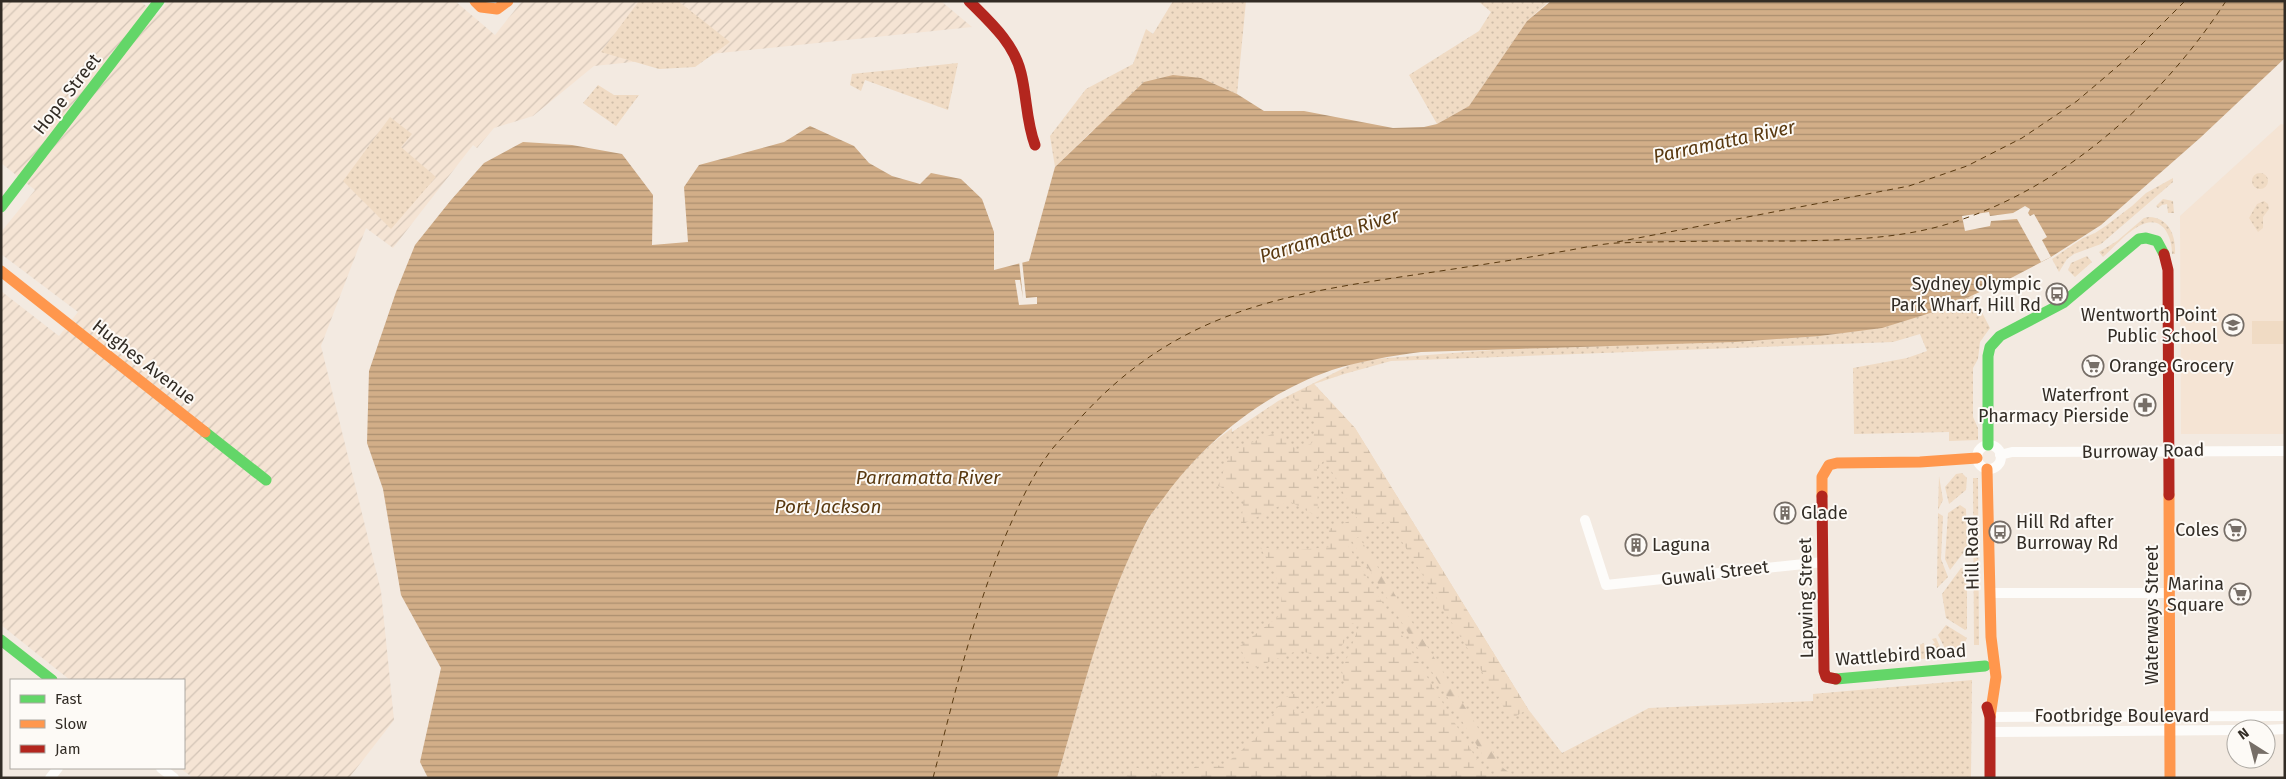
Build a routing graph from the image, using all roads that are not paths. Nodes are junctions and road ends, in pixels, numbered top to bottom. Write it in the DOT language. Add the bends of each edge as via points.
graph roads {
  1 [pos="159,1"];
  2 [pos="475,1"];
  3 [pos="508,1"];
  4 [pos="969,1"];
  5 [pos="1034,145"];
  6 [pos="1,207"];
  7 [pos="1,271"];
  8 [pos="1988,445"];
  9 [pos="2168,451"];
  10 [pos="2285,451"];
  11 [pos="2000,454"];
  12 [pos="1977,458"];
  13 [pos="1988,469"];
  14 [pos="266,480"];
  15 [pos="1585,520"];
  16 [pos="1823,562"];
  17 [pos="1990,593"];
  18 [pos="2169,593"];
  19 [pos="1991,637"];
  20 [pos="1,640"];
  21 [pos="1984,666"];
  22 [pos="1824,671"];
  23 [pos="51,679"];
  24 [pos="2170,716"];
  25 [pos="2285,716"];
  26 [pos="1990,717"];
  27 [pos="2170,730"];
  28 [pos="2226,730"];
  29 [pos="1990,732"];
  30 [pos="162,769"];
  31 [pos="174,778"];
  32 [pos="1990,778"];
  33 [pos="2170,778"];
  1 -- 6 [label="street, Hope Street"];
  2 -- 3 [label="street" via="481,6 496,9"];
  4 -- 5 [label="street" via="1017,58"];
  7 -- 14 [label="street, Hughes Avenue"];
  8 -- 9 [label="street, Waterways Street" via="1988,356 1992,343 2063,303 2135,242 2148,238 2161,244 2168,270"];
  8 -- 11 [label="street" via="1996,447"];
  8 -- 12 [label="street" via="1979,450"];
  9 -- 10 [label="street, Burroway Road"];
  9 -- 11 [label="street, Burroway Road"];
  9 -- 18 [label="street, Waterways Street"];
  11 -- 13 [label="street" via="2000,461"];
  12 -- 13 [label="street" via="1981,466"];
  12 -- 16 [label="street, Lapwing Street" via="1926,462 1837,462 1829,465 1822,477"];
  13 -- 17 [label="street, Hill Road"];
  15 -- 16 [label="street, Guwali Street" via="1606,585"];
  16 -- 22 [label="street, Lapwing Street"];
  17 -- 18 [label="street"];
  17 -- 19 [label="street, Hill Road"];
  18 -- 24 [label="street, Waterways Street"];
  19 -- 21 [label="street, Hill Road"];
  19 -- 26 [label="street, Hill Road" via="1995,654 1995,700"];
  20 -- 23 [label="street"];
  21 -- 22 [label="street, Wattlebird Road" via="1831,679"];
  21 -- 26 [label="street, Hill Road" via="1985,701"];
  24 -- 25 [label="street, Footbridge Boulevard"];
  24 -- 26 [label="street, Footbridge Boulevard"];
  24 -- 27 [label="street, Waterways Street"];
  26 -- 29 [label="street, Hill Road"];
  27 -- 28 [label="street, Footbridge Boulevard"];
  27 -- 29 [label="street, Footbridge Boulevard"];
  27 -- 33 [label="street, Waterways Street"];
  29 -- 32 [label="street, Hill Road"];
  30 -- 31 [label="street"];
}
